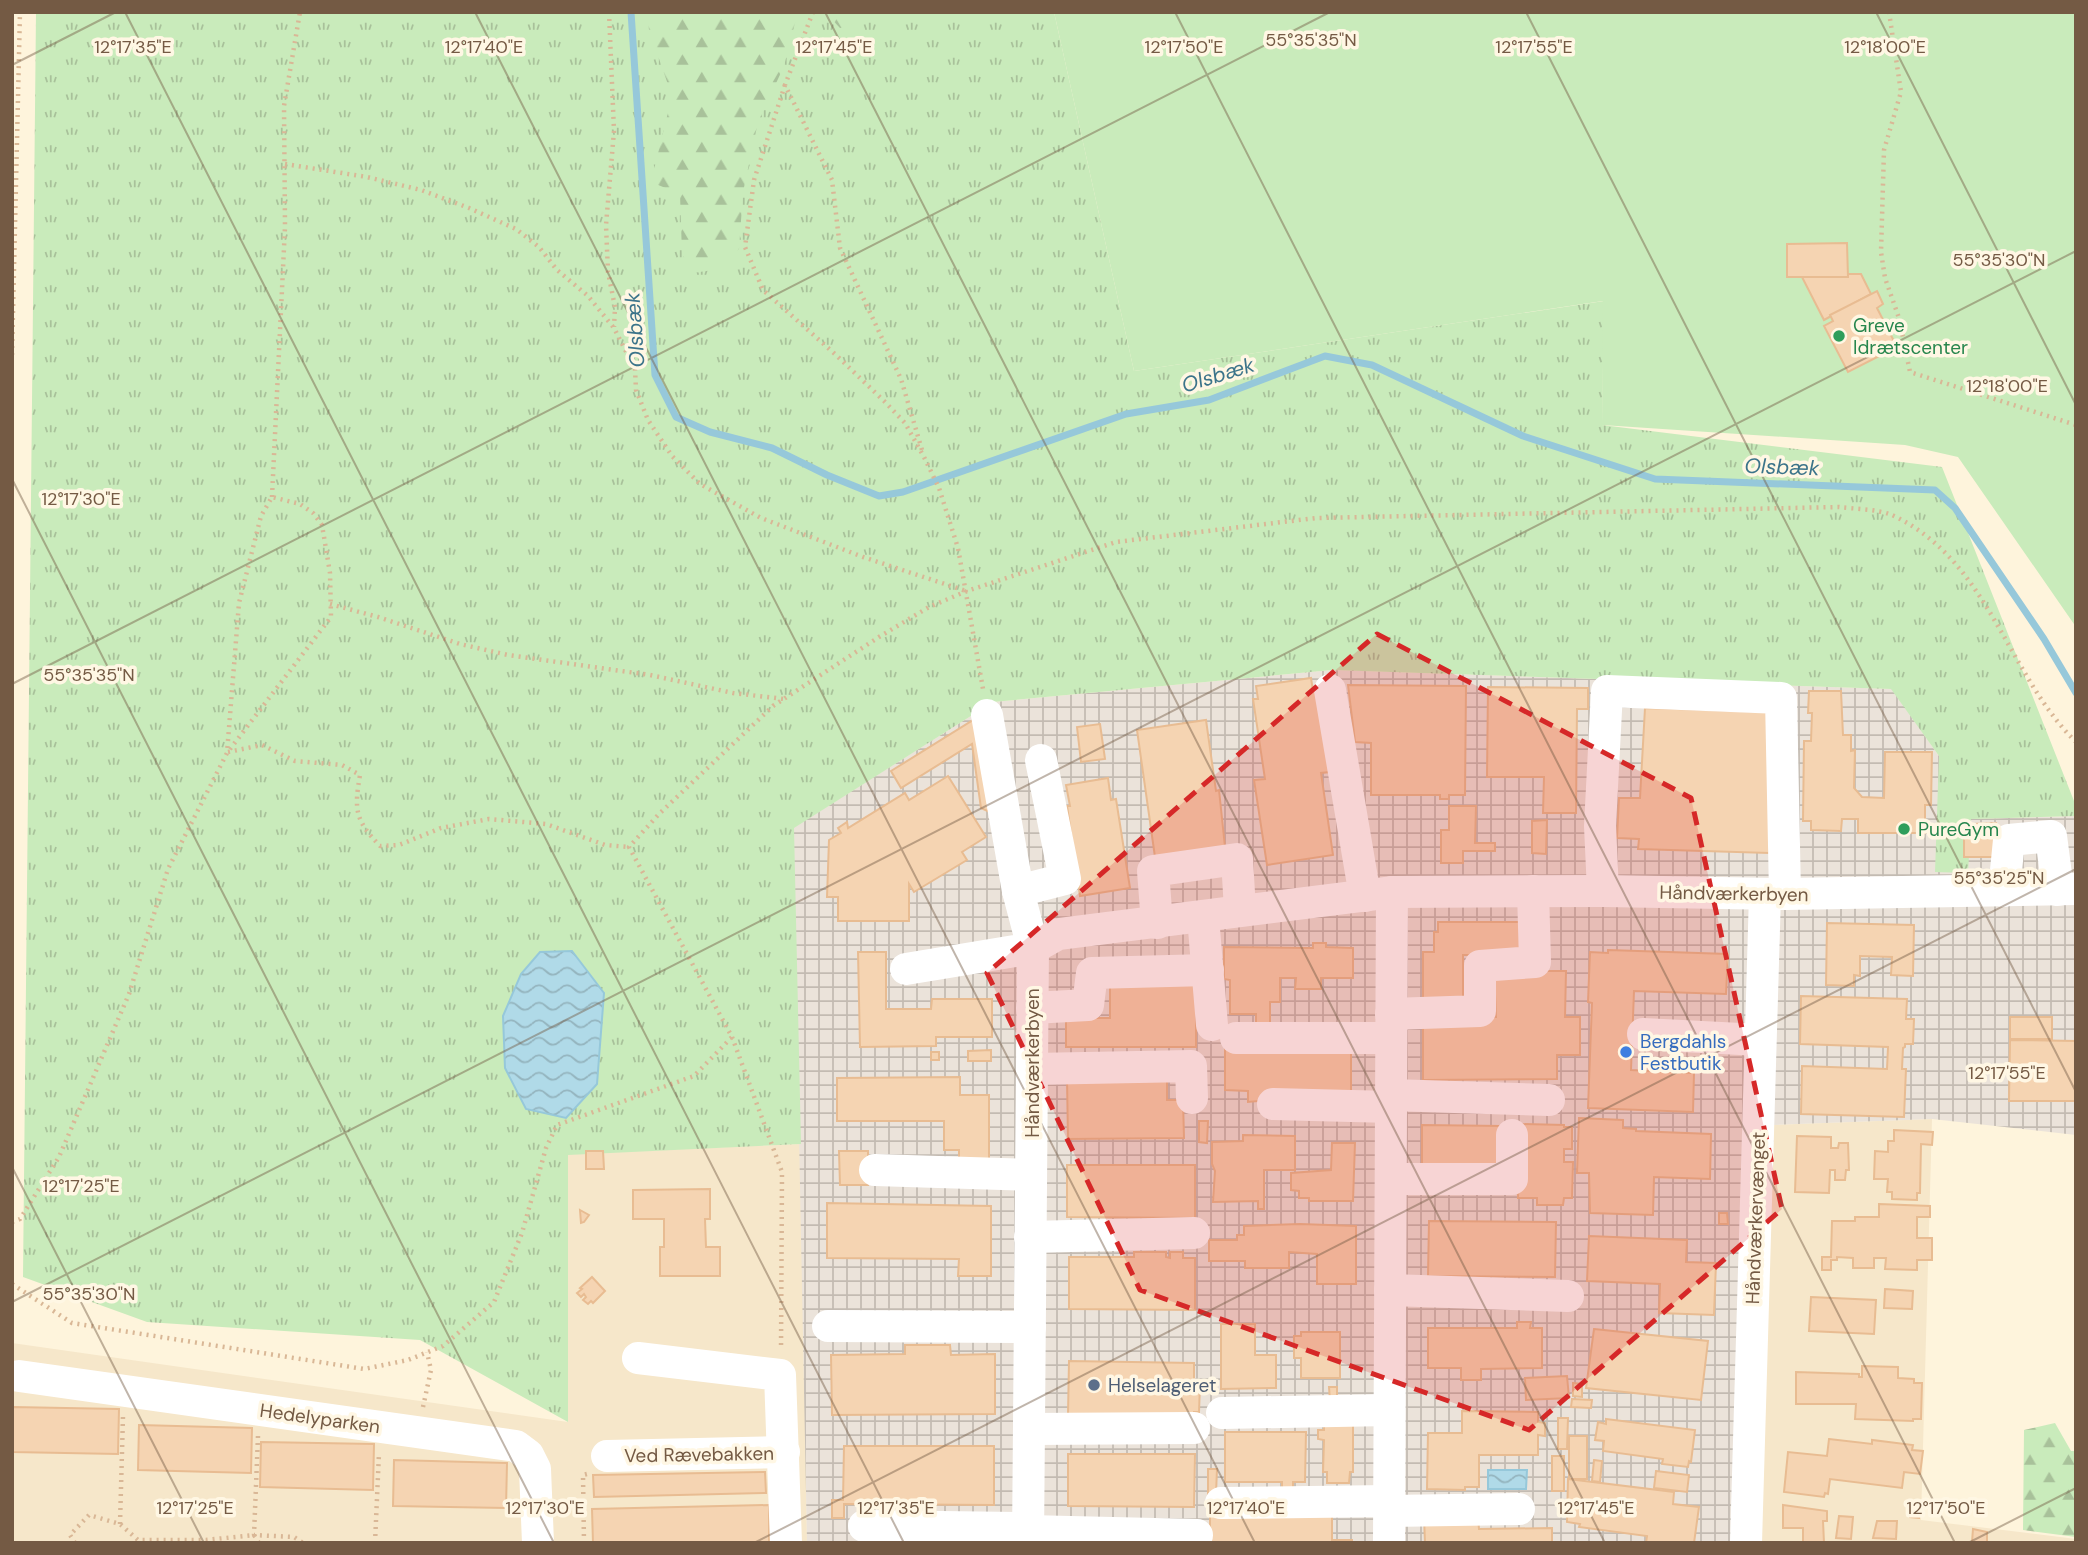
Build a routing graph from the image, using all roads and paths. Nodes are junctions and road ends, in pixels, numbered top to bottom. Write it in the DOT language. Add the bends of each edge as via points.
graph roads {
  1 [pos="20,12"];
  2 [pos="300,12"];
  3 [pos="609,12"];
  4 [pos="813,12"];
  5 [pos="1888,12"];
  6 [pos="785,85"];
  7 [pos="285,164"];
  8 [pos="614,328"];
  9 [pos="12,355"];
  10 [pos="2076,425"];
  11 [pos="924,457"];
  12 [pos="272,497"];
  13 [pos="967,591"];
  14 [pos="330,604"];
  15 [pos="1330,690"];
  16 [pos="785,699"];
  17 [pos="987,715"];
  18 [pos="228,752"];
  19 [pos="1041,760"];
  20 [pos="629,847"];
  21 [pos="2067,890"];
  22 [pos="1018,891"];
  23 [pos="1533,891"];
  24 [pos="1603,891"];
  25 [pos="2004,891"];
  26 [pos="1379,894"];
  27 [pos="1775,894"];
  28 [pos="1240,910"];
  29 [pos="1203,917"];
  30 [pos="1157,923"];
  31 [pos="1033,948"];
  32 [pos="906,969"];
  33 [pos="1208,970"];
  34 [pos="1032,1008"];
  35 [pos="1391,1026"];
  36 [pos="1643,1034"];
  37 [pos="732,1037"];
  38 [pos="1760,1040"];
  39 [pos="1032,1069"];
  40 [pos="1192,1098"];
  41 [pos="1549,1100"];
  42 [pos="1391,1101"];
  43 [pos="1273,1104"];
  44 [pos="1512,1135"];
  45 [pos="875,1170"];
  46 [pos="1031,1175"];
  47 [pos="1391,1179"];
  48 [pos="12,1222"];
  49 [pos="1195,1233"];
  50 [pos="1030,1237"];
  51 [pos="1390,1290"];
  52 [pos="1568,1296"];
  53 [pos="828,1326"];
  54 [pos="1030,1327"];
  55 [pos="427,1352"];
  56 [pos="638,1358"];
  57 [pos="780,1375"];
  58 [pos="19,1376"];
  59 [pos="124,1390"];
  60 [pos="259,1410"];
  61 [pos="1389,1410"];
  62 [pos="1222,1413"];
  63 [pos="380,1427"];
  64 [pos="1194,1428"];
  65 [pos="1029,1429"];
  66 [pos="418,1432"];
  67 [pos="784,1452"];
  68 [pos="607,1456"];
  69 [pos="1220,1503"];
  70 [pos="1389,1506"];
  71 [pos="1519,1508"];
  72 [pos="120,1524"];
  73 [pos="864,1527"];
  74 [pos="1028,1534"];
  75 [pos="254,1535"];
  76 [pos="1197,1535"];
  77 [pos="75,1543"];
  78 [pos="259,1543"];
  79 [pos="303,1543"];
  80 [pos="375,1543"];
  81 [pos="538,1543"];
  82 [pos="584,1543"];
  83 [pos="786,1543"];
  84 [pos="1389,1543"];
  85 [pos="1746,1543"];
  1 -- 9 [label="path"];
  2 -- 7 [label="path" via="284,106"];
  3 -- 8 [label="path" via="614,131 606,225"];
  4 -- 6 [label="path"];
  5 -- 10 [label="path" via="1901,92 1884,150 1881,252 1910,372"];
  6 -- 11 [label="path" via="832,180 840,248 901,379"];
  6 -- 11 [label="path" via="754,180 745,247 763,290 891,408"];
  7 -- 8 [label="path" via="421,190 516,229 588,296"];
  7 -- 12 [label="path"];
  8 -- 13 [label="path" via="635,369 636,390 648,420 672,456 700,484 761,518"];
  11 -- 13 [label="path" via="939,488"];
  12 -- 14 [label="path" via="300,505 322,525"];
  12 -- 18 [label="path" via="261,516 239,603"];
  13 -- 17 [label="path"];
  14 -- 16 [label="path" via="508,655"];
  14 -- 18 [label="path" via="331,617"];
  15 -- 26 [label="street"];
  17 -- 22 [label="street"];
  18 -- 20 [label="path" via="262,745 295,761 342,765 359,775 355,802 362,828 380,846 399,845 441,828 489,819 546,824 605,845"];
  18 -- 48 [label="path" via="167,869 128,995 60,1157 20,1219"];
  19 -- 22 [label="street" via="1065,878"];
  21 -- 25 [label="street, Håndværkerbyen"];
  21 -- 25 [label="street" via="2051,836 2008,840"];
  22 -- 31 [label="street"];
  23 -- 24 [label="street, Håndværkerbyen"];
  23 -- 26 [label="street, Håndværkerbyen"];
  23 -- 35 [label="street" via="1535,962 1480,966 1480,1011"];
  24 -- 27 [label="street, Håndværkerbyen"];
  24 -- 27 [label="street, Håndværkervænget" via="1600,826 1607,691 1781,698"];
  25 -- 27 [label="street, Håndværkerbyen"];
  26 -- 28 [label="street, Håndværkerbyen"];
  26 -- 35 [label="street"];
  27 -- 38 [label="street, Håndværkervænget"];
  28 -- 29 [label="street, Håndværkerbyen"];
  28 -- 30 [label="street" via="1237,859 1153,871"];
  29 -- 30 [label="street, Håndværkerbyen"];
  29 -- 33 [label="street"];
  30 -- 31 [label="street, Håndværkerbyen" via="1058,934"];
  31 -- 32 [label="street"];
  31 -- 34 [label="street, Håndværkerbyen"];
  33 -- 34 [label="street" via="1092,973 1088,1004"];
  33 -- 35 [label="street" via="1224,1031"];
  34 -- 39 [label="street, Håndværkerbyen"];
  35 -- 42 [label="street"];
  36 -- 38 [label="street"];
  37 -- 57 [label="path" via="782,1172"];
  38 -- 85 [label="street, Håndværkervænget"];
  39 -- 40 [label="street" via="1191,1066"];
  39 -- 46 [label="street, Håndværkerbyen"];
  41 -- 42 [label="street"];
  42 -- 43 [label="street"];
  42 -- 47 [label="street"];
  44 -- 47 [label="street" via="1512,1179"];
  45 -- 46 [label="street"];
  46 -- 50 [label="street, Håndværkerbyen"];
  47 -- 51 [label="street"];
  49 -- 50 [label="street"];
  50 -- 54 [label="street, Håndværkerbyen"];
  51 -- 52 [label="street"];
  51 -- 61 [label="street"];
  53 -- 54 [label="street"];
  54 -- 65 [label="street, Håndværkerbyen"];
  55 -- 66 [label="path" via="431,1370"];
  56 -- 57 [label="street"];
  57 -- 67 [label="street"];
  58 -- 59 [label="street, Hedelyparken"];
  59 -- 60 [label="street, Hedelyparken"];
  59 -- 72 [label="path"];
  60 -- 63 [label="street, Hedelyparken"];
  60 -- 75 [label="path"];
  61 -- 62 [label="street"];
  61 -- 70 [label="street"];
  63 -- 66 [label="street, Hedelyparken"];
  63 -- 80 [label="path"];
  64 -- 65 [label="street"];
  65 -- 74 [label="street, Håndværkerbyen"];
  66 -- 81 [label="street, Hedelyparken" via="516,1446 528,1455 536,1469"];
  67 -- 68 [label="street, Ved Rævebakken"];
  67 -- 83 [label="street, Ved Rævebakken"];
  68 -- 82 [label="path" via="608,1474 583,1475"];
  69 -- 70 [label="street"];
  70 -- 71 [label="street"];
  70 -- 84 [label="street"];
  72 -- 75 [label="path" via="138,1540"];
  72 -- 77 [label="path" via="89,1514 70,1535"];
  73 -- 74 [label="street"];
  74 -- 76 [label="street"];
  75 -- 78 [label="path"];
  75 -- 79 [label="path" via="294,1537"];
}
